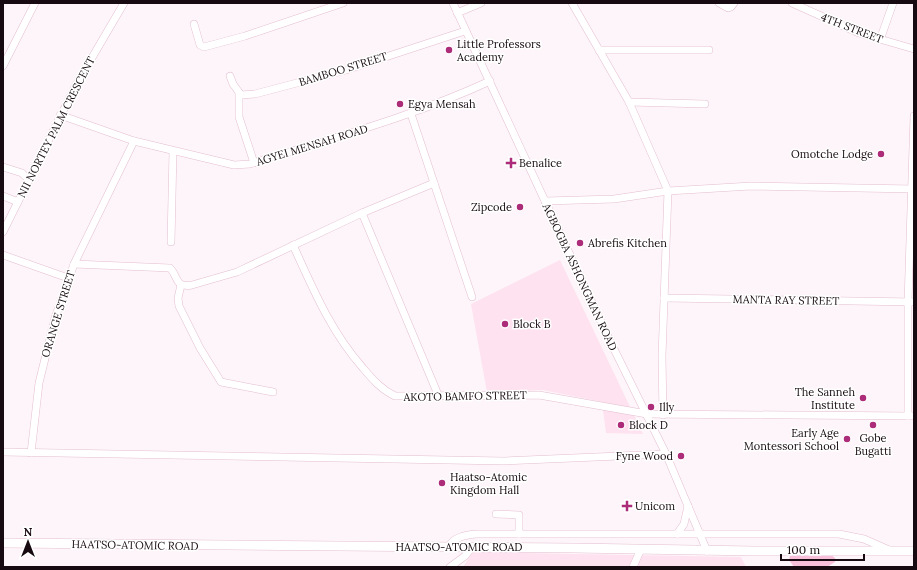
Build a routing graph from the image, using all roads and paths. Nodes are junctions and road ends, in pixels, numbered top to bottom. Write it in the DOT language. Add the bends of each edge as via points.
graph roads {
  1 [pos="35,3"];
  2 [pos="124,3"];
  3 [pos="343,3"];
  4 [pos="453,3"];
  5 [pos="481,3"];
  6 [pos="719,3"];
  7 [pos="734,3"];
  8 [pos="792,3"];
  9 [pos="893,3"];
  10 [pos="575,4"];
  11 [pos="805,6"];
  12 [pos="457,13"];
  13 [pos="194,24"];
  14 [pos="465,31"];
  15 [pos="880,40"];
  16 [pos="914,49"];
  17 [pos="599,50"];
  18 [pos="710,50"];
  19 [pos="3,66"];
  20 [pos="230,76"];
  21 [pos="490,80"];
  22 [pos="239,93"];
  23 [pos="629,102"];
  24 [pos="705,104"];
  25 [pos="411,114"];
  26 [pos="60,115"];
  27 [pos="914,116"];
  28 [pos="134,141"];
  29 [pos="173,151"];
  30 [pos="254,163"];
  31 [pos="3,167"];
  32 [pos="29,180"];
  33 [pos="434,183"];
  34 [pos="912,189"];
  35 [pos="668,191"];
  36 [pos="3,196"];
  37 [pos="545,201"];
  38 [pos="18,202"];
  39 [pos="362,213"];
  40 [pos="3,232"];
  41 [pos="172,242"];
  42 [pos="293,245"];
  43 [pos="3,255"];
  44 [pos="912,262"];
  45 [pos="74,264"];
  46 [pos="68,278"];
  47 [pos="181,285"];
  48 [pos="472,297"];
  49 [pos="664,298"];
  50 [pos="911,302"];
  51 [pos="273,392"];
  52 [pos="439,397"];
  53 [pos="647,414"];
  54 [pos="663,414"];
  55 [pos="911,416"];
  56 [pos="3,452"];
  57 [pos="31,453"];
  58 [pos="666,454"];
  59 [pos="688,506"];
  60 [pos="496,514"];
  61 [pos="520,534"];
  62 [pos="677,534"];
  63 [pos="700,534"];
  64 [pos="3,543"];
  65 [pos="448,547"];
  66 [pos="472,547"];
  67 [pos="641,549"];
  68 [pos="889,550"];
  69 [pos="707,551"];
  70 [pos="914,551"];
  71 [pos="450,567"];
  72 [pos="633,567"];
  1 -- 19 [label="street"];
  2 -- 26 [label="street, NII NORTEY PALM CRESCENT"];
  3 -- 13 [label="street" via="204,47 200,45"];
  4 -- 12 [label="street, AGBOGBA ASHONGMAN ROAD"];
  5 -- 12 [label="street"];
  6 -- 7 [label="street" via="728,8"];
  8 -- 11 [label="street, 4TH STREET"];
  9 -- 15 [label="street"];
  10 -- 17 [label="street"];
  11 -- 15 [label="street, 4TH STREET"];
  12 -- 14 [label="street, AGBOGBA ASHONGMAN ROAD"];
  14 -- 21 [label="street, AGBOGBA ASHONGMAN ROAD"];
  14 -- 22 [label="street, BAMBOO STREET" via="346,70 248,96"];
  15 -- 16 [label="street, 4TH STREET"];
  17 -- 18 [label="street"];
  17 -- 23 [label="street"];
  20 -- 22 [label="street"];
  21 -- 25 [label="street, AGYEI MENSAH ROAD" via="451,99"];
  21 -- 37 [label="street, AGBOGBA ASHONGMAN ROAD"];
  22 -- 30 [label="street" via="240,117"];
  23 -- 24 [label="street"];
  23 -- 35 [label="street"];
  25 -- 30 [label="street, AGYEI MENSAH ROAD"];
  25 -- 33 [label="street"];
  26 -- 28 [label="street, AGYEI MENSAH ROAD"];
  26 -- 32 [label="street, NII NORTEY PALM CRESCENT"];
  27 -- 34 [label="street"];
  28 -- 29 [label="street, AGYEI MENSAH ROAD"];
  28 -- 45 [label="street, ORANGE STREET"];
  29 -- 30 [label="street, AGYEI MENSAH ROAD" via="234,165"];
  29 -- 41 [label="street"];
  31 -- 32 [label="street" via="22,173"];
  32 -- 38 [label="street, NII NORTEY PALM CRESCENT"];
  33 -- 39 [label="street"];
  33 -- 48 [label="street"];
  34 -- 35 [label="street" via="751,186"];
  34 -- 44 [label="street"];
  35 -- 37 [label="street" via="614,199"];
  35 -- 49 [label="street"];
  36 -- 38 [label="street"];
  37 -- 53 [label="street, AGBOGBA ASHONGMAN ROAD"];
  38 -- 40 [label="street, NII NORTEY PALM CRESCENT"];
  39 -- 42 [label="street"];
  39 -- 52 [label="street"];
  42 -- 47 [label="street" via="237,272 192,285"];
  42 -- 52 [label="street, AKOTO BAMFO STREET" via="329,322 349,352 378,386 396,396"];
  43 -- 46 [label="street"];
  44 -- 50 [label="street"];
  45 -- 46 [label="street, ORANGE STREET"];
  45 -- 47 [label="street" via="170,268"];
  46 -- 57 [label="street, ORANGE STREET" via="44,359"];
  47 -- 51 [label="street" via="179,306 221,382"];
  49 -- 50 [label="street, MANTA RAY STREET"];
  49 -- 54 [label="street"];
  50 -- 55 [label="street"];
  52 -- 53 [label="street, AKOTO BAMFO STREET" via="539,395"];
  53 -- 54 [label="street, AKOTO BAMFO STREET"];
  53 -- 58 [label="street, AGBOGBA ASHONGMAN ROAD"];
  54 -- 55 [label="street, AKOTO BAMFO STREET"];
  56 -- 57 [label="street"];
  57 -- 58 [label="street" via="504,461"];
  58 -- 59 [label="street, AGBOGBA ASHONGMAN ROAD"];
  59 -- 62 [label="street" via="684,524"];
  59 -- 63 [label="street, AGBOGBA ASHONGMAN ROAD"];
  60 -- 61 [label="street" via="519,515"];
  61 -- 62 [label="street"];
  61 -- 65 [label="street" via="467,535 456,539"];
  62 -- 63 [label="street"];
  63 -- 68 [label="street" via="839,534 864,539"];
  63 -- 69 [label="street, AGBOGBA ASHONGMAN ROAD"];
  64 -- 65 [label="main road, HAATSO-ATOMIC ROAD"];
  65 -- 66 [label="main road, HAATSO-ATOMIC ROAD"];
  66 -- 67 [label="main road, HAATSO-ATOMIC ROAD"];
  66 -- 71 [label="street"];
  67 -- 69 [label="main road, HAATSO-ATOMIC ROAD"];
  67 -- 72 [label="street"];
  68 -- 69 [label="main road, HAATSO-ATOMIC ROAD"];
  68 -- 70 [label="main road, HAATSO-ATOMIC ROAD"];
}
